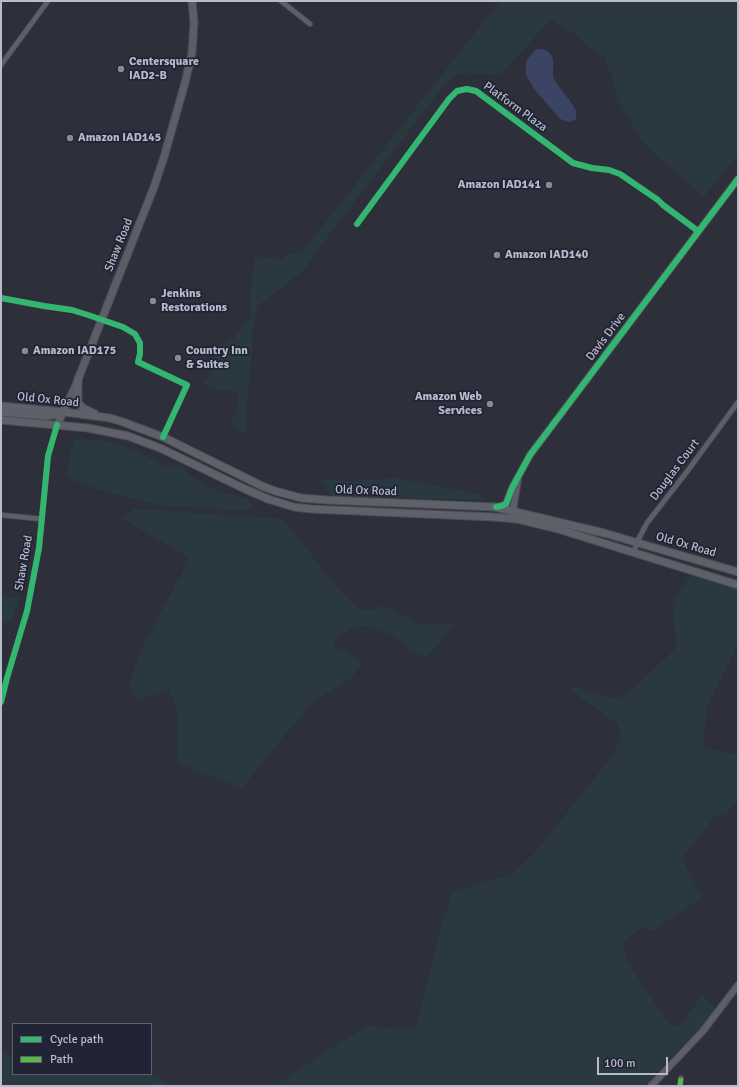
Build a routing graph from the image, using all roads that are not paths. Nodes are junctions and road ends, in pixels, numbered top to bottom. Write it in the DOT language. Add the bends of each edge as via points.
graph roads {
  1 [pos="48,1"];
  2 [pos="192,1"];
  3 [pos="281,1"];
  4 [pos="310,24"];
  5 [pos="1,65"];
  6 [pos="738,179"];
  7 [pos="357,224"];
  8 [pos="698,232"];
  9 [pos="1,298"];
  10 [pos="102,320"];
  11 [pos="78,379"];
  12 [pos="738,402"];
  13 [pos="1,406"];
  14 [pos="1,412"];
  15 [pos="64,412"];
  16 [pos="105,418"];
  17 [pos="1,420"];
  18 [pos="57,425"];
  19 [pos="163,437"];
  20 [pos="518,476"];
  21 [pos="496,507"];
  22 [pos="513,510"];
  23 [pos="1,515"];
  24 [pos="499,517"];
  25 [pos="42,519"];
  26 [pos="637,542"];
  27 [pos="634,552"];
  28 [pos="738,572"];
  29 [pos="738,585"];
  30 [pos="1,702"];
  31 [pos="738,985"];
  32 [pos="681,1078"];
  33 [pos="651,1086"];
  34 [pos="680,1086"];
  1 -- 5 [label="street"];
  2 -- 10 [label="main road, Shaw Road" via="193,42 185,83 154,187"];
  3 -- 4 [label="street"];
  6 -- 8 [label="street, Davis Drive"];
  7 -- 8 [label="street, Platform Plaza" via="449,99 457,91 467,90 476,91 573,163 620,174"];
  8 -- 20 [label="street, Davis Drive" via="530,455"];
  9 -- 10 [label="street" via="72,310"];
  10 -- 11 [label="main road, Shaw Road"];
  10 -- 19 [label="street" via="135,334 140,343 138,362 187,385"];
  11 -- 15 [label="main road, Shaw Road"];
  11 -- 16 [label="main road" via="79,404"];
  12 -- 26 [label="street, Douglas Court" via="656,511"];
  13 -- 15 [label="main road, Old Ox Road"];
  14 -- 15 [label="main road" via="47,416"];
  15 -- 16 [label="main road, Old Ox Road"];
  15 -- 18 [label="main road, Shaw Road"];
  16 -- 19 [label="main road, Old Ox Road"];
  17 -- 18 [label="main road, Old Ox Road"];
  18 -- 24 [label="main road, Old Ox Road" via="100,430 143,441 245,490 294,507"];
  18 -- 25 [label="street, Shaw Road" via="48,456"];
  19 -- 21 [label="main road, Old Ox Road" via="262,486 301,498"];
  20 -- 21 [label="street, Davis Drive" via="506,504"];
  20 -- 22 [label="street, Davis Drive"];
  21 -- 22 [label="main road, Old Ox Road"];
  22 -- 24 [label="main road" via="507,516"];
  22 -- 26 [label="main road, Old Ox Road"];
  23 -- 25 [label="street"];
  24 -- 27 [label="main road, Old Ox Road" via="543,525"];
  25 -- 30 [label="street, Shaw Road" via="29,600"];
  26 -- 27 [label="street, Douglas Court"];
  26 -- 28 [label="main road, Old Ox Road"];
  27 -- 29 [label="main road, Old Ox Road"];
  31 -- 33 [label="street" via="703,1031"];
  32 -- 34 [label="street"];
}
